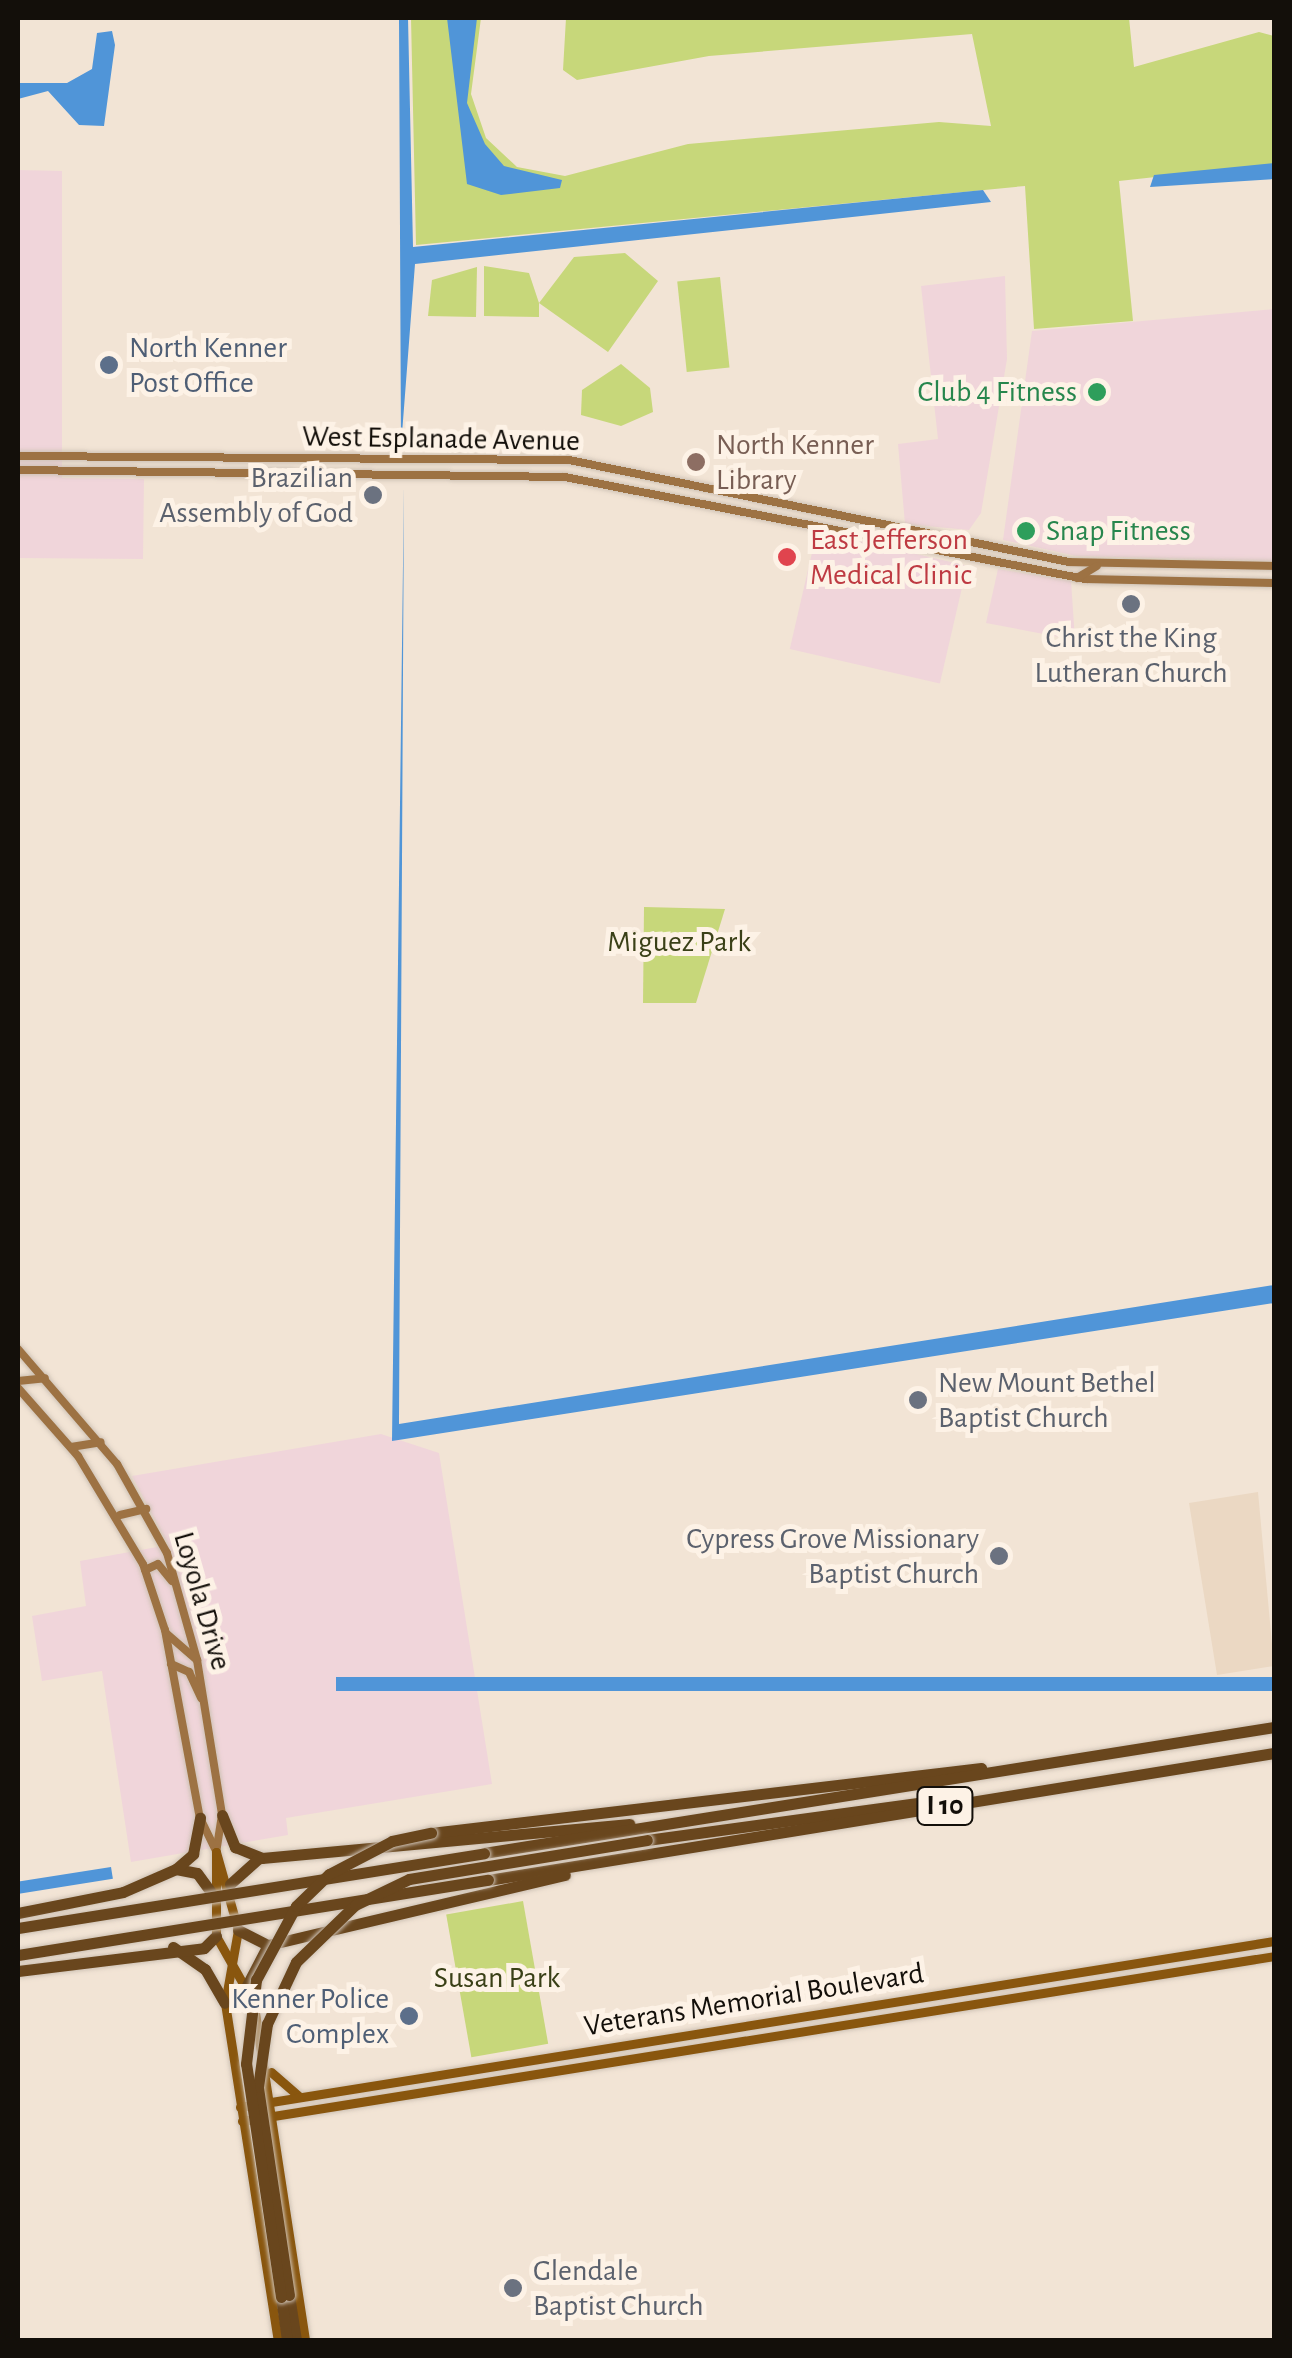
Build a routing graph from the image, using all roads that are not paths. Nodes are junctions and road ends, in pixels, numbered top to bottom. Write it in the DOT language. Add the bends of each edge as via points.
graph roads {
  1 [pos="18,456"];
  2 [pos="72,456"];
  3 [pos="140,457"];
  4 [pos="488,460"];
  5 [pos="552,460"];
  6 [pos="18,470"];
  7 [pos="73,470"];
  8 [pos="141,470"];
  9 [pos="496,476"];
  10 [pos="540,476"];
  11 [pos="770,499"];
  12 [pos="799,505"];
  13 [pos="764,517"];
  14 [pos="798,524"];
  15 [pos="901,526"];
  16 [pos="924,531"];
  17 [pos="860,536"];
  18 [pos="948,536"];
  19 [pos="900,543"];
  20 [pos="915,546"];
  21 [pos="1069,562"];
  22 [pos="1116,562"];
  23 [pos="1136,562"];
  24 [pos="1274,566"];
  25 [pos="1036,571"];
  26 [pos="1076,578"];
  27 [pos="1097,580"];
  28 [pos="1274,583"];
  29 [pos="18,1349"];
  30 [pos="45,1378"];
  31 [pos="18,1384"];
  32 [pos="101,1442"];
  33 [pos="71,1447"];
  34 [pos="146,1509"];
  35 [pos="120,1515"];
  36 [pos="145,1570"];
  37 [pos="182,1598"];
  38 [pos="165,1630"];
  39 [pos="197,1660"];
  40 [pos="171,1664"];
  41 [pos="203,1702"];
  42 [pos="1274,1727"];
  43 [pos="1274,1753"];
  44 [pos="1040,1765"];
  45 [pos="1029,1792"];
  46 [pos="222,1815"];
  47 [pos="200,1818"];
  48 [pos="673,1823"];
  49 [pos="216,1852"];
  50 [pos="262,1858"];
  51 [pos="597,1864"];
  52 [pos="176,1870"];
  53 [pos="230,1884"];
  54 [pos="210,1891"];
  55 [pos="18,1913"];
  56 [pos="18,1928"];
  57 [pos="238,1930"];
  58 [pos="216,1936"];
  59 [pos="1274,1941"];
  60 [pos="268,1945"];
  61 [pos="172,1948"];
  62 [pos="1219,1950"];
  63 [pos="18,1955"];
  64 [pos="1274,1956"];
  65 [pos="231,1964"];
  66 [pos="18,1970"];
  67 [pos="1093,1971"];
  68 [pos="1164,1974"];
  69 [pos="246,1988"];
  70 [pos="963,1992"];
  71 [pos="1041,1994"];
  72 [pos="904,2001"];
  73 [pos="226,2004"];
  74 [pos="918,2014"];
  75 [pos="786,2020"];
  76 [pos="870,2021"];
  77 [pos="732,2044"];
  78 [pos="627,2046"];
  79 [pos="544,2059"];
  80 [pos="577,2068"];
  81 [pos="269,2070"];
  82 [pos="462,2072"];
  83 [pos="514,2079"];
  84 [pos="416,2094"];
  85 [pos="302,2098"];
  86 [pos="272,2102"];
  87 [pos="240,2107"];
  88 [pos="294,2113"];
  89 [pos="274,2117"];
  90 [pos="242,2121"];
  91 [pos="278,2139"];
  92 [pos="285,2296"];
  93 [pos="278,2340"];
  94 [pos="287,2340"];
  95 [pos="296,2340"];
  96 [pos="305,2340"];
  1 -- 2 [label="main road, West Esplanade Avenue"];
  2 -- 3 [label="main road, West Esplanade Avenue"];
  2 -- 7 [label="main road"];
  3 -- 4 [label="main road, West Esplanade Avenue"];
  3 -- 8 [label="main road"];
  4 -- 5 [label="main road, West Esplanade Avenue"];
  4 -- 9 [label="main road"];
  5 -- 10 [label="main road"];
  5 -- 11 [label="main road, West Esplanade Avenue"];
  6 -- 7 [label="main road, West Esplanade Avenue"];
  7 -- 8 [label="main road, West Esplanade Avenue"];
  8 -- 9 [label="main road, West Esplanade Avenue"];
  9 -- 10 [label="main road, West Esplanade Avenue"];
  10 -- 13 [label="main road, West Esplanade Avenue"];
  11 -- 12 [label="main road, West Esplanade Avenue"];
  11 -- 13 [label="main road" via="776,512"];
  12 -- 14 [label="main road" via="789,515"];
  12 -- 15 [label="main road, West Esplanade Avenue"];
  13 -- 14 [label="main road, West Esplanade Avenue"];
  14 -- 17 [label="main road, West Esplanade Avenue"];
  15 -- 16 [label="main road, West Esplanade Avenue"];
  15 -- 17 [label="main road"];
  16 -- 18 [label="main road, West Esplanade Avenue"];
  16 -- 19 [label="main road"];
  17 -- 19 [label="main road, West Esplanade Avenue"];
  18 -- 20 [label="main road" via="920,536"];
  18 -- 21 [label="main road, West Esplanade Avenue"];
  19 -- 20 [label="main road, West Esplanade Avenue"];
  20 -- 25 [label="main road, West Esplanade Avenue"];
  21 -- 22 [label="main road, West Esplanade Avenue"];
  21 -- 25 [label="main road"];
  22 -- 23 [label="main road, West Esplanade Avenue"];
  22 -- 26 [label="main road"];
  23 -- 24 [label="main road, West Esplanade Avenue"];
  23 -- 27 [label="main road" via="1130,574"];
  25 -- 26 [label="main road, West Esplanade Avenue"];
  26 -- 27 [label="main road, West Esplanade Avenue"];
  27 -- 28 [label="main road, West Esplanade Avenue"];
  29 -- 30 [label="main road, Loyola Drive"];
  30 -- 31 [label="main road"];
  30 -- 32 [label="main road, Loyola Drive"];
  31 -- 33 [label="main road, Loyola Drive"];
  32 -- 33 [label="main road"];
  32 -- 34 [label="main road, Loyola Drive"];
  33 -- 35 [label="main road, Loyola Drive"];
  34 -- 35 [label="main road"];
  34 -- 37 [label="main road, Loyola Drive"];
  35 -- 36 [label="main road, Loyola Drive"];
  36 -- 37 [label="main road" via="162,1566"];
  36 -- 38 [label="main road, Loyola Drive"];
  37 -- 39 [label="main road, Loyola Drive"];
  38 -- 39 [label="main road"];
  38 -- 40 [label="main road, Loyola Drive"];
  39 -- 41 [label="main road, Loyola Drive"];
  40 -- 41 [label="main road" via="189,1672"];
  40 -- 47 [label="main road, Loyola Drive"];
  41 -- 46 [label="main road, Loyola Drive"];
  42 -- 44 [label="highway, I 10"];
  43 -- 45 [label="highway, I 10"];
  44 -- 48 [label="highway, I 10"];
  44 -- 92 [label="highway, bridge" via="657,1802 392,1841 342,1865 296,1906 256,1980 245,2042"];
  45 -- 51 [label="highway, I 10"];
  45 -- 92 [label="highway, bridge" via="647,1840 409,1879 355,1905 296,1962 266,2024 258,2087"];
  46 -- 49 [label="main road, Loyola Drive"];
  46 -- 50 [label="highway" via="235,1846"];
  47 -- 49 [label="main road, Loyola Drive"];
  47 -- 52 [label="highway" via="194,1854"];
  48 -- 50 [label="highway"];
  48 -- 56 [label="highway, I 10, bridge"];
  49 -- 53 [label="main road, Loyola Drive"];
  49 -- 54 [label="main road, Loyola Drive"];
  50 -- 53 [label="highway"];
  51 -- 60 [label="highway"];
  51 -- 63 [label="highway, I 10, bridge"];
  52 -- 54 [label="highway" via="198,1873"];
  52 -- 55 [label="highway" via="123,1892"];
  53 -- 57 [label="main road, Loyola Drive"];
  54 -- 58 [label="main road, Loyola Drive"];
  57 -- 60 [label="highway"];
  57 -- 65 [label="main road, Loyola Drive"];
  58 -- 61 [label="highway" via="204,1948"];
  58 -- 65 [label="main road, Loyola Drive"];
  59 -- 62 [label="main road, Veterans Memorial Boulevard"];
  60 -- 69 [label="highway"];
  61 -- 66 [label="highway"];
  61 -- 73 [label="highway" via="205,1970"];
  62 -- 67 [label="main road, Veterans Memorial Boulevard"];
  62 -- 68 [label="main road" via="1168,1963"];
  64 -- 68 [label="main road, Veterans Memorial Boulevard"];
  65 -- 69 [label="main road, Loyola Drive"];
  65 -- 73 [label="main road, Loyola Drive"];
  67 -- 70 [label="main road, Veterans Memorial Boulevard"];
  67 -- 71 [label="main road" via="1050,1982"];
  68 -- 71 [label="main road, Veterans Memorial Boulevard"];
  69 -- 81 [label="main road, Loyola Drive"];
  70 -- 72 [label="main road, Veterans Memorial Boulevard"];
  70 -- 74 [label="main road" via="922,2003"];
  71 -- 74 [label="main road, Veterans Memorial Boulevard"];
  72 -- 75 [label="main road, Veterans Memorial Boulevard"];
  72 -- 76 [label="main road" via="900,2012"];
  73 -- 87 [label="main road, Loyola Drive"];
  74 -- 76 [label="main road, Veterans Memorial Boulevard"];
  75 -- 77 [label="main road" via="738,2032"];
  75 -- 78 [label="main road, Veterans Memorial Boulevard"];
  76 -- 77 [label="main road, Veterans Memorial Boulevard"];
  77 -- 80 [label="main road, Veterans Memorial Boulevard"];
  78 -- 79 [label="main road, Veterans Memorial Boulevard"];
  78 -- 80 [label="main road" via="583,2058"];
  79 -- 82 [label="main road, Veterans Memorial Boulevard"];
  79 -- 83 [label="main road"];
  80 -- 83 [label="main road, Veterans Memorial Boulevard"];
  81 -- 85 [label="main road"];
  81 -- 86 [label="main road, Loyola Drive"];
  82 -- 84 [label="main road" via="455,2084"];
  82 -- 85 [label="main road, Veterans Memorial Boulevard"];
  83 -- 84 [label="main road, Veterans Memorial Boulevard"];
  84 -- 88 [label="main road, Veterans Memorial Boulevard"];
  85 -- 86 [label="main road, Veterans Memorial Boulevard"];
  86 -- 87 [label="main road, Veterans Memorial Boulevard"];
  86 -- 89 [label="main road, Loyola Drive"];
  87 -- 90 [label="main road, Loyola Drive"];
  88 -- 89 [label="main road, Veterans Memorial Boulevard"];
  88 -- 91 [label="main road"];
  89 -- 90 [label="main road, Veterans Memorial Boulevard"];
  89 -- 91 [label="main road, Loyola Drive"];
  90 -- 93 [label="main road, Loyola Drive"];
  91 -- 96 [label="main road, Loyola Drive"];
  92 -- 94 [label="highway"];
  92 -- 95 [label="highway"];
}
